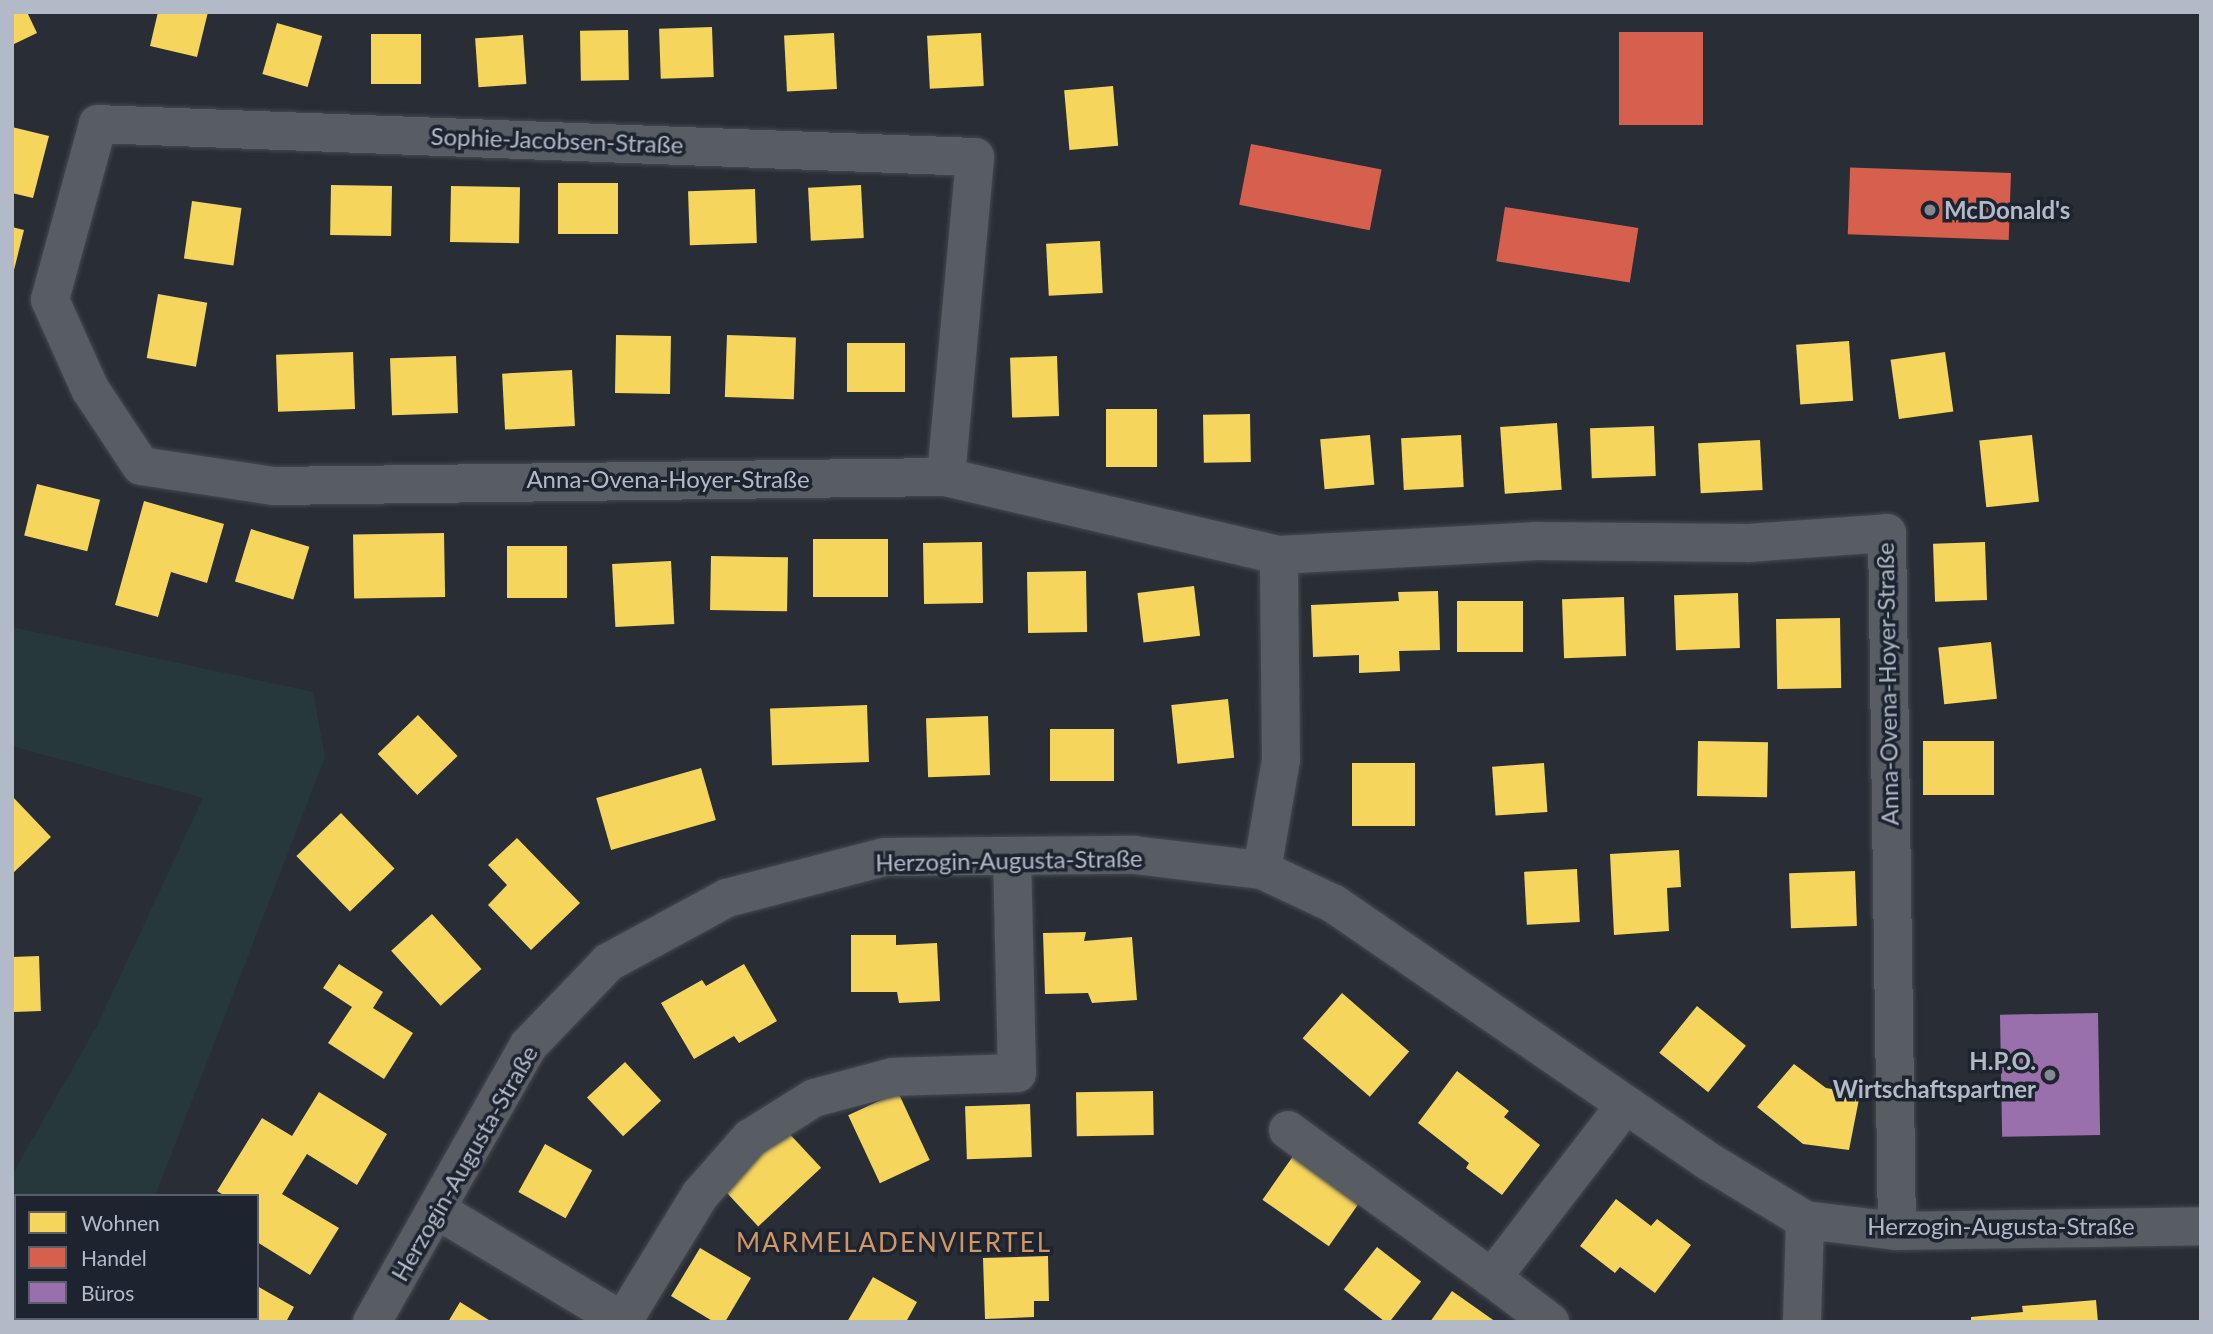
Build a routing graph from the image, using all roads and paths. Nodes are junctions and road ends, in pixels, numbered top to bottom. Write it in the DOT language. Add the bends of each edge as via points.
graph roads {
  1 [pos="90,389"];
  2 [pos="946,477"];
  3 [pos="1279,555"];
  4 [pos="1012,856"];
  5 [pos="1262,870"];
  6 [pos="1625,1105"];
  7 [pos="1288,1130"];
  8 [pos="437,1210"];
  9 [pos="1805,1220"];
  10 [pos="2201,1226"];
  11 [pos="1897,1231"];
  12 [pos="1492,1278"];
  13 [pos="372,1322"];
  14 [pos="623,1322"];
  15 [pos="1550,1322"];
  16 [pos="1802,1322"];
  1 -- 2 [label="street, Anna-Ovena-Hoyer-Straße" via="141,466 273,486"];
  1 -- 2 [label="street, Sophie-Jacobsen-Straße" via="50,300 98,124 975,157"];
  2 -- 3 [label="street, Anna-Ovena-Hoyer-Straße"];
  3 -- 5 [label="street" via="1281,760"];
  3 -- 11 [label="street, Anna-Ovena-Hoyer-Straße" via="1534,541 1749,543 1887,533"];
  4 -- 5 [label="street, Herzogin-Augusta-Straße" via="1134,855"];
  4 -- 8 [label="street, Herzogin-Augusta-Straße" via="884,857 726,898 609,962 530,1045 467,1149"];
  4 -- 14 [label="street" via="1017,1073 892,1077 814,1098 750,1138 700,1195"];
  5 -- 6 [label="street, Herzogin-Augusta-Straße" via="1334,904"];
  6 -- 9 [label="street, Herzogin-Augusta-Straße"];
  6 -- 12 [label="street"];
  7 -- 12 [label="street"];
  8 -- 13 [label="street, Herzogin-Augusta-Straße"];
  8 -- 14 [label="street"];
  9 -- 11 [label="street, Herzogin-Augusta-Straße"];
  9 -- 16 [label="street"];
  10 -- 11 [label="street, Herzogin-Augusta-Straße"];
  12 -- 15 [label="street"];
}
